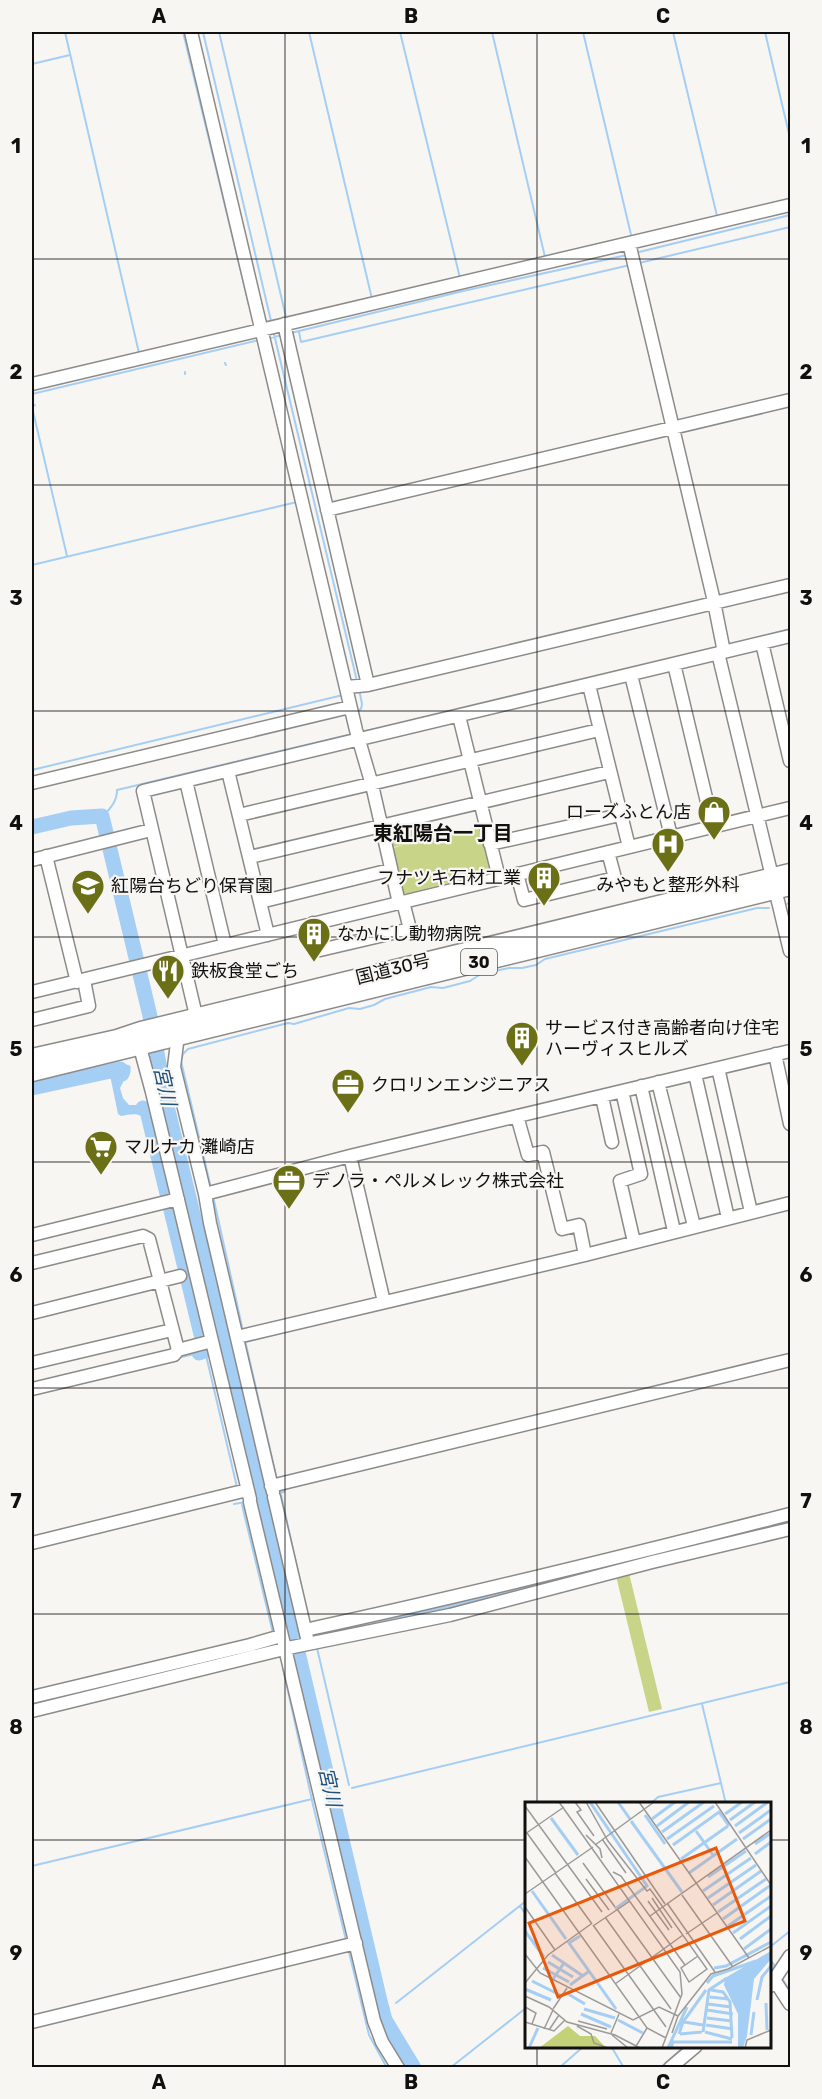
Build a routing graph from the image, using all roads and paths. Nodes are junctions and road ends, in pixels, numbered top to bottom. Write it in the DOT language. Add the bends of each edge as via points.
graph roads {
  1 [pos="191,32"];
  2 [pos="790,205"];
  3 [pos="631,250"];
  4 [pos="277,329"];
  5 [pos="32,384"];
  6 [pos="790,400"];
  7 [pos="673,431"];
  8 [pos="327,510"];
  9 [pos="790,585"];
  10 [pos="714,606"];
  11 [pos="790,636"];
  12 [pos="762,643"];
  13 [pos="722,649"];
  14 [pos="674,664"];
  15 [pos="631,675"];
  16 [pos="589,685"];
  17 [pos="358,686"];
  18 [pos="351,711"];
  19 [pos="459,716"];
  20 [pos="599,730"];
  21 [pos="357,735"];
  22 [pos="790,761"];
  23 [pos="470,762"];
  24 [pos="228,771"];
  25 [pos="609,772"];
  26 [pos="186,781"];
  27 [pos="32,783"];
  28 [pos="372,785"];
  29 [pos="480,803"];
  30 [pos="790,808"];
  31 [pos="621,814"];
  32 [pos="239,815"];
  33 [pos="758,816"];
  34 [pos="381,827"];
  35 [pos="713,827"];
  36 [pos="151,830"];
  37 [pos="671,837"];
  38 [pos="490,844"];
  39 [pos="629,847"];
  40 [pos="608,852"];
  41 [pos="46,856"];
  42 [pos="250,857"];
  43 [pos="32,860"];
  44 [pos="390,870"];
  45 [pos="517,874"];
  46 [pos="499,878"];
  47 [pos="783,882"];
  48 [pos="260,902"];
  49 [pos="401,903"];
  50 [pos="313,923"];
  51 [pos="268,935"];
  52 [pos="225,945"];
  53 [pos="790,951"];
  54 [pos="181,956"];
  55 [pos="80,981"];
  56 [pos="32,990"];
  57 [pos="32,1020"];
  58 [pos="198,1023"];
  59 [pos="170,1031"];
  60 [pos="140,1038"];
  61 [pos="790,1051"];
  62 [pos="32,1058"];
  63 [pos="776,1058"];
  64 [pos="719,1071"];
  65 [pos="32,1072"];
  66 [pos="696,1077"];
  67 [pos="659,1085"];
  68 [pos="642,1090"];
  69 [pos="622,1094"];
  70 [pos="602,1100"];
  71 [pos="518,1120"];
  72 [pos="790,1124"];
  73 [pos="612,1142"];
  74 [pos="351,1160"];
  75 [pos="210,1193"];
  76 [pos="171,1200"];
  77 [pos="790,1203"];
  78 [pos="751,1212"];
  79 [pos="728,1218"];
  80 [pos="694,1226"];
  81 [pos="674,1231"];
  82 [pos="32,1235"];
  83 [pos="634,1242"];
  84 [pos="585,1255"];
  85 [pos="32,1263"];
  86 [pos="180,1276"];
  87 [pos="160,1281"];
  88 [pos="384,1302"];
  89 [pos="32,1313"];
  90 [pos="172,1330"];
  91 [pos="242,1337"];
  92 [pos="205,1343"];
  93 [pos="178,1350"];
  94 [pos="790,1360"];
  95 [pos="32,1363"];
  96 [pos="32,1389"];
  97 [pos="275,1489"];
  98 [pos="245,1495"];
  99 [pos="790,1514"];
  100 [pos="790,1529"];
  101 [pos="32,1543"];
  102 [pos="308,1636"];
  103 [pos="280,1644"];
  104 [pos="32,1697"];
  105 [pos="32,1711"];
  106 [pos="356,1943"];
  107 [pos="790,1956"];
  108 [pos="772,1983"];
  109 [pos="790,2004"];
  110 [pos="32,2022"];
  111 [pos="694,2048"];
  112 [pos="399,2067"];
  113 [pos="670,2067"];
  1 -- 4 [label="street"];
  2 -- 3 [label="street"];
  3 -- 4 [label="street"];
  3 -- 7 [label="street"];
  4 -- 5 [label="street"];
  4 -- 8 [label="street"];
  4 -- 17 [label="street"];
  6 -- 7 [label="street"];
  7 -- 8 [label="street"];
  7 -- 10 [label="street"];
  8 -- 17 [label="street"];
  9 -- 10 [label="street"];
  10 -- 13 [label="street"];
  10 -- 17 [label="street"];
  11 -- 12 [label="street"];
  12 -- 13 [label="street"];
  12 -- 22 [label="street"];
  13 -- 14 [label="street"];
  13 -- 33 [label="street"];
  14 -- 15 [label="street"];
  14 -- 35 [label="street"];
  15 -- 16 [label="street"];
  15 -- 37 [label="street"];
  16 -- 19 [label="street"];
  16 -- 20 [label="street"];
  17 -- 18 [label="street"];
  18 -- 21 [label="street"];
  18 -- 27 [label="street"];
  19 -- 21 [label="street"];
  19 -- 23 [label="street"];
  20 -- 23 [label="street"];
  20 -- 25 [label="street"];
  21 -- 24 [label="street"];
  21 -- 28 [label="street"];
  23 -- 28 [label="street"];
  23 -- 29 [label="street"];
  24 -- 26 [label="street"];
  24 -- 32 [label="street"];
  25 -- 29 [label="street"];
  25 -- 31 [label="street"];
  26 -- 36 [label="street" via="143,791"];
  26 -- 52 [label="street"];
  28 -- 32 [label="street"];
  28 -- 34 [label="street"];
  29 -- 34 [label="street"];
  29 -- 38 [label="street"];
  30 -- 33 [label="street"];
  31 -- 38 [label="street"];
  31 -- 39 [label="street"];
  32 -- 42 [label="street"];
  33 -- 35 [label="street"];
  33 -- 47 [label="street"];
  34 -- 42 [label="street"];
  34 -- 44 [label="street"];
  35 -- 37 [label="street"];
  36 -- 41 [label="street"];
  36 -- 54 [label="street"];
  37 -- 39 [label="street"];
  38 -- 46 [label="street"];
  39 -- 40 [label="street"];
  40 -- 45 [label="street"];
  40 -- 45 [label="street" via="615,878 524,900"];
  41 -- 43 [label="street"];
  41 -- 55 [label="street"];
  42 -- 48 [label="street"];
  44 -- 48 [label="street"];
  44 -- 49 [label="street"];
  45 -- 46 [label="street"];
  46 -- 49 [label="street"];
  47 -- 53 [label="street"];
  47 -- 58 [label="highway, 国道30号 / 30"];
  48 -- 51 [label="street"];
  49 -- 50 [label="street"];
  49 -- 50 [label="street" via="410,929 320,950"];
  50 -- 51 [label="street"];
  51 -- 52 [label="street"];
  52 -- 54 [label="street"];
  54 -- 55 [label="street"];
  54 -- 58 [label="street"];
  55 -- 56 [label="street"];
  55 -- 57 [label="street" via="89,1006"];
  58 -- 59 [label="highway, 国道30号 / 30"];
  59 -- 60 [label="highway, 国道30号 / 30"];
  59 -- 75 [label="street" via="177,1043 174,1067"];
  60 -- 62 [label="highway, 国道30号 / 30"];
  60 -- 65 [label="highway, 国道30号 / 30"];
  60 -- 76 [label="street"];
  61 -- 63 [label="street"];
  63 -- 64 [label="street"];
  63 -- 72 [label="street"];
  64 -- 66 [label="street"];
  64 -- 78 [label="street"];
  66 -- 67 [label="street"];
  66 -- 79 [label="street"];
  67 -- 68 [label="street"];
  67 -- 80 [label="street"];
  68 -- 69 [label="street"];
  68 -- 81 [label="street"];
  69 -- 70 [label="street"];
  69 -- 83 [label="street" via="641,1174 620,1181"];
  70 -- 71 [label="street"];
  70 -- 73 [label="street"];
  71 -- 74 [label="street"];
  71 -- 84 [label="street" via="528,1155 543,1152 562,1228 579,1225"];
  74 -- 75 [label="street"];
  74 -- 88 [label="street"];
  75 -- 91 [label="street" via="210,1223"];
  76 -- 82 [label="street"];
  76 -- 92 [label="street"];
  77 -- 78 [label="street"];
  78 -- 79 [label="street"];
  79 -- 80 [label="street"];
  80 -- 81 [label="street"];
  81 -- 83 [label="street"];
  83 -- 84 [label="street"];
  84 -- 88 [label="street"];
  85 -- 87 [label="street" via="143,1236 149,1239"];
  86 -- 87 [label="street"];
  87 -- 89 [label="street"];
  87 -- 90 [label="street"];
  88 -- 91 [label="street"];
  90 -- 93 [label="street"];
  90 -- 95 [label="street"];
  91 -- 97 [label="street"];
  92 -- 93 [label="street"];
  92 -- 98 [label="street"];
  93 -- 96 [label="street" via="174,1355"];
  94 -- 97 [label="street"];
  97 -- 102 [label="street"];
  98 -- 101 [label="street"];
  98 -- 103 [label="street"];
  99 -- 102 [label="street"];
  100 -- 102 [label="street" via="450,1615"];
  102 -- 103 [label="street"];
  103 -- 104 [label="street"];
  103 -- 105 [label="street"];
  103 -- 106 [label="street"];
  106 -- 110 [label="street"];
  106 -- 112 [label="street" via="377,2032"];
  107 -- 108 [label="street"];
  108 -- 109 [label="street"];
  111 -- 113 [label="street"];
}
